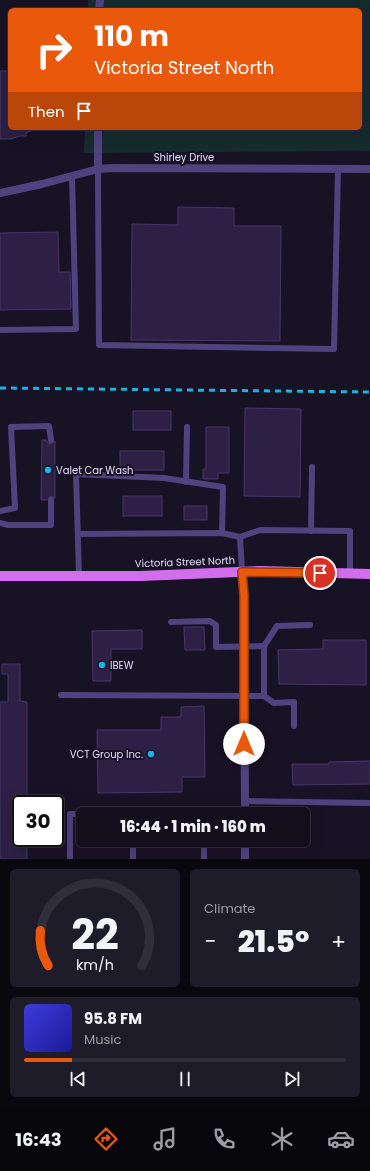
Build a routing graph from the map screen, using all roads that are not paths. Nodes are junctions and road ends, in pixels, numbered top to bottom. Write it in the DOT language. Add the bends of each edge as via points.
graph roads {
  1 [pos="98,130"];
  2 [pos="98,169"];
  3 [pos="338,169"];
  4 [pos="370,169"];
  5 [pos="72,176"];
  6 [pos="0,193"];
  7 [pos="0,330"];
  8 [pos="187,428"];
  9 [pos="51,440"];
  10 [pos="312,467"];
  11 [pos="186,482"];
  12 [pos="51,500"];
  13 [pos="0,511"];
  14 [pos="0,523"];
  15 [pos="311,531"];
  16 [pos="222,533"];
  17 [pos="78,534"];
  18 [pos="240,537"];
  19 [pos="242,572"];
  20 [pos="350,574"];
  21 [pos="370,574"];
  22 [pos="0,576"];
  23 [pos="79,576"];
  24 [pos="171,622"];
  25 [pos="310,626"];
  26 [pos="264,646"];
  27 [pos="244,647"];
  28 [pos="61,695"];
  29 [pos="264,696"];
  30 [pos="244,697"];
  31 [pos="294,726"];
  32 [pos="245,801"];
  33 [pos="370,803"];
  34 [pos="245,807"];
  35 [pos="76,814"];
  36 [pos="133,847"];
  37 [pos="204,847"];
  38 [pos="245,847"];
  39 [pos="70,859"];
  40 [pos="133,859"];
  41 [pos="204,859"];
  42 [pos="245,859"];
  1 -- 2 [label="street"];
  2 -- 3 [label="street, Shirley Drive"];
  2 -- 3 [label="lane" via="99,346 334,349"];
  2 -- 5 [label="street, Shirley Drive"];
  3 -- 4 [label="street, Shirley Drive"];
  5 -- 6 [label="street, Shirley Drive"];
  5 -- 7 [label="lane" via="76,329"];
  8 -- 11 [label="lane"];
  9 -- 13 [label="lane" via="49,426 11,427 15,508"];
  10 -- 15 [label="lane"];
  11 -- 16 [label="lane" via="223,487"];
  11 -- 17 [label="lane" via="164,478 76,474"];
  12 -- 14 [label="lane" via="51,525"];
  15 -- 18 [label="lane" via="260,530"];
  15 -- 20 [label="lane" via="350,531"];
  16 -- 17 [label="lane"];
  16 -- 18 [label="lane"];
  17 -- 23 [label="lane"];
  18 -- 19 [label="lane"];
  19 -- 20 [label="main road, Victoria Street North"];
  19 -- 23 [label="main road, Victoria Street North"];
  19 -- 27 [label="street"];
  20 -- 21 [label="main road, Victoria Street North"];
  22 -- 23 [label="main road, Victoria Street North"];
  24 -- 27 [label="lane" via="210,622 216,625 216,648"];
  25 -- 26 [label="lane" via="277,626"];
  26 -- 27 [label="lane"];
  26 -- 29 [label="lane"];
  27 -- 30 [label="street"];
  28 -- 30 [label="lane"];
  29 -- 30 [label="lane"];
  29 -- 31 [label="lane" via="274,703 294,702"];
  30 -- 32 [label="street"];
  32 -- 33 [label="lane"];
  32 -- 34 [label="street"];
  35 -- 39 [label="lane" via="70,814"];
  36 -- 40 [label="lane"];
  37 -- 41 [label="lane"];
  38 -- 42 [label="street"];
}
